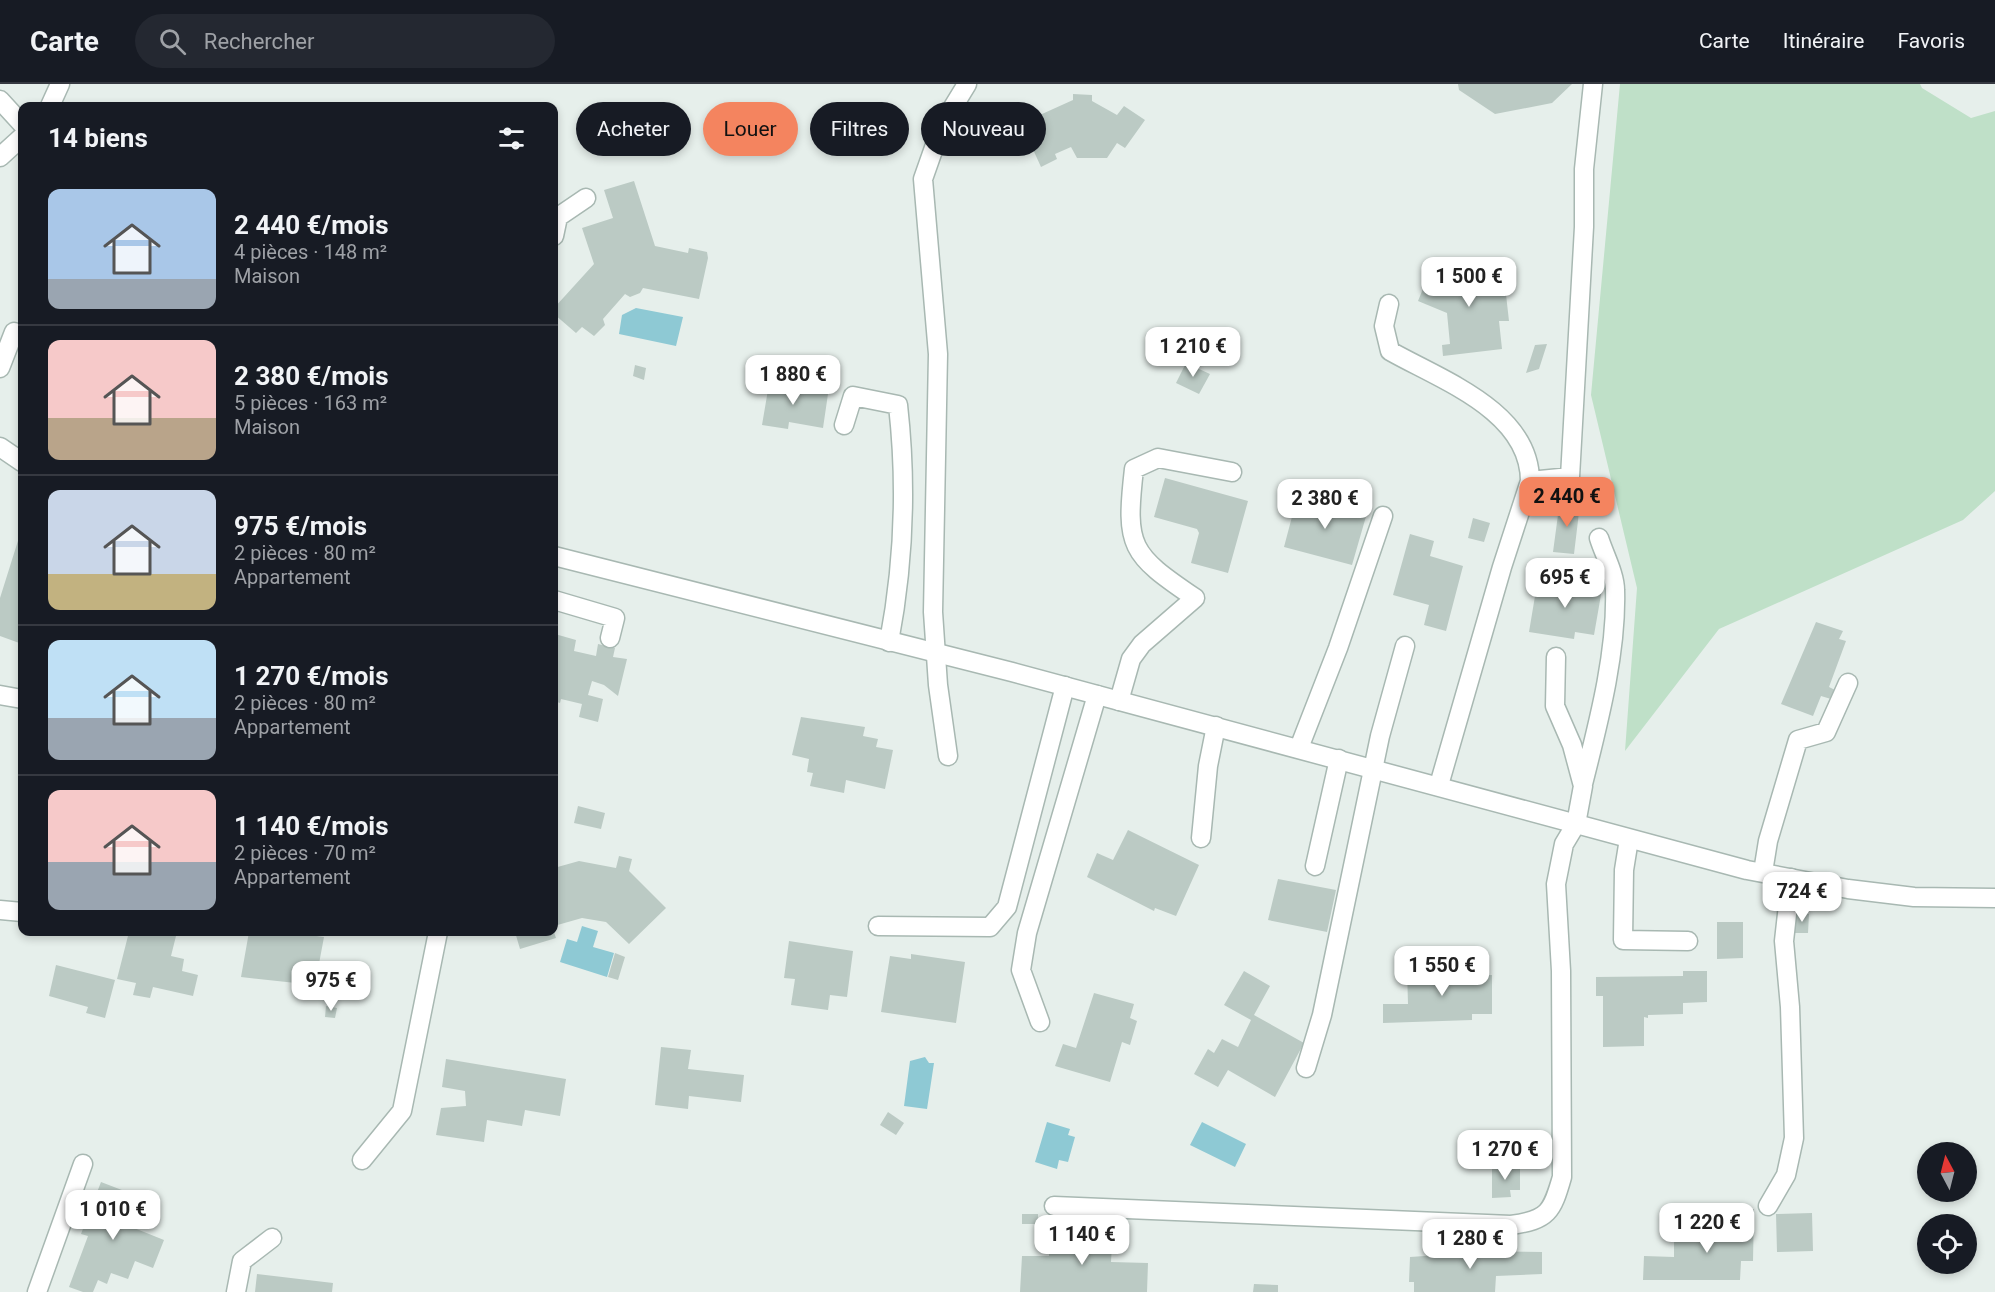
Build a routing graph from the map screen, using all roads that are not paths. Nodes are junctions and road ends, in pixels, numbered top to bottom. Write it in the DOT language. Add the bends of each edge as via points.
graph roads {
  1 [pos="60,84"];
  2 [pos="967,84"];
  3 [pos="1593,84"];
  4 [pos="0,100"];
  5 [pos="52,102"];
  6 [pos="956,102"];
  7 [pos="18,120"];
  8 [pos="18,141"];
  9 [pos="931,156"];
  10 [pos="0,157"];
  11 [pos="586,198"];
  12 [pos="558,218"];
  13 [pos="1389,304"];
  14 [pos="12,331"];
  15 [pos="0,368"];
  16 [pos="844,425"];
  17 [pos="0,447"];
  18 [pos="18,459"];
  19 [pos="1232,472"];
  20 [pos="1530,481"];
  21 [pos="1383,516"];
  22 [pos="1599,538"];
  23 [pos="558,557"];
  24 [pos="558,601"];
  25 [pos="610,638"];
  26 [pos="889,642"];
  27 [pos="1405,646"];
  28 [pos="936,653"];
  29 [pos="1556,657"];
  30 [pos="1848,683"];
  31 [pos="1065,687"];
  32 [pos="0,694"];
  33 [pos="1097,695"];
  34 [pos="18,698"];
  35 [pos="1119,701"];
  36 [pos="1216,726"];
  37 [pos="1299,748"];
  38 [pos="948,756"];
  39 [pos="1338,759"];
  40 [pos="1375,769"];
  41 [pos="1439,785"];
  42 [pos="1583,786"];
  43 [pos="1576,824"];
  44 [pos="1201,838"];
  45 [pos="1629,839"];
  46 [pos="1315,866"];
  47 [pos="1763,873"];
  48 [pos="1791,878"];
  49 [pos="1995,898"];
  50 [pos="0,910"];
  51 [pos="18,912"];
  52 [pos="878,926"];
  53 [pos="437,936"];
  54 [pos="1688,941"];
  55 [pos="1040,1022"];
  56 [pos="1306,1068"];
  57 [pos="362,1160"];
  58 [pos="83,1164"];
  59 [pos="1054,1206"];
  60 [pos="1768,1206"];
  61 [pos="272,1238"];
  62 [pos="37,1292"];
  63 [pos="236,1292"];
  1 -- 5 [label="street"];
  2 -- 6 [label="street"];
  3 -- 20 [label="street" via="1584,170 1570,477"];
  4 -- 7 [label="street"];
  8 -- 10 [label="street"];
  9 -- 28 [label="street" via="923,179 938,354 932,582"];
  11 -- 12 [label="street"];
  13 -- 20 [label="street" via="1384,327 1390,351 1483,401 1511,428 1530,467"];
  14 -- 15 [label="street"];
  16 -- 26 [label="street" via="854,396 898,405 903,448 903,516 899,592"];
  17 -- 18 [label="street"];
  19 -- 35 [label="street" via="1158,458 1134,469 1129,510 1134,546 1156,572 1195,598 1142,644 1131,659"];
  20 -- 41 [label="street"];
  21 -- 37 [label="street"];
  22 -- 42 [label="street" via="1615,598 1601,715"];
  23 -- 26 [label="street"];
  24 -- 25 [label="street" via="615,618"];
  26 -- 28 [label="street"];
  27 -- 40 [label="street"];
  28 -- 31 [label="street"];
  28 -- 38 [label="street"];
  29 -- 42 [label="street" via="1556,706"];
  30 -- 47 [label="street" via="1826,732 1798,740 1768,841"];
  31 -- 33 [label="street"];
  31 -- 52 [label="street" via="1007,907 990,927"];
  32 -- 34 [label="street"];
  33 -- 35 [label="street"];
  33 -- 55 [label="street" via="1027,933 1021,970"];
  35 -- 36 [label="street"];
  36 -- 37 [label="street"];
  36 -- 44 [label="street"];
  37 -- 39 [label="street"];
  39 -- 40 [label="street"];
  39 -- 46 [label="street"];
  40 -- 41 [label="street"];
  40 -- 56 [label="street" via="1322,1015"];
  41 -- 43 [label="street"];
  42 -- 43 [label="street"];
  43 -- 45 [label="street"];
  43 -- 59 [label="street" via="1563,844 1556,884 1561,971 1562,1177 1554,1204 1535,1222 1511,1225"];
  45 -- 47 [label="street"];
  45 -- 54 [label="street" via="1624,870 1623,940"];
  47 -- 48 [label="street"];
  48 -- 49 [label="street" via="1914,897"];
  48 -- 60 [label="street" via="1784,941 1794,1138 1786,1175"];
  50 -- 51 [label="street"];
  53 -- 57 [label="street" via="402,1112"];
  58 -- 62 [label="street"];
  61 -- 63 [label="street" via="242,1261"];
}
